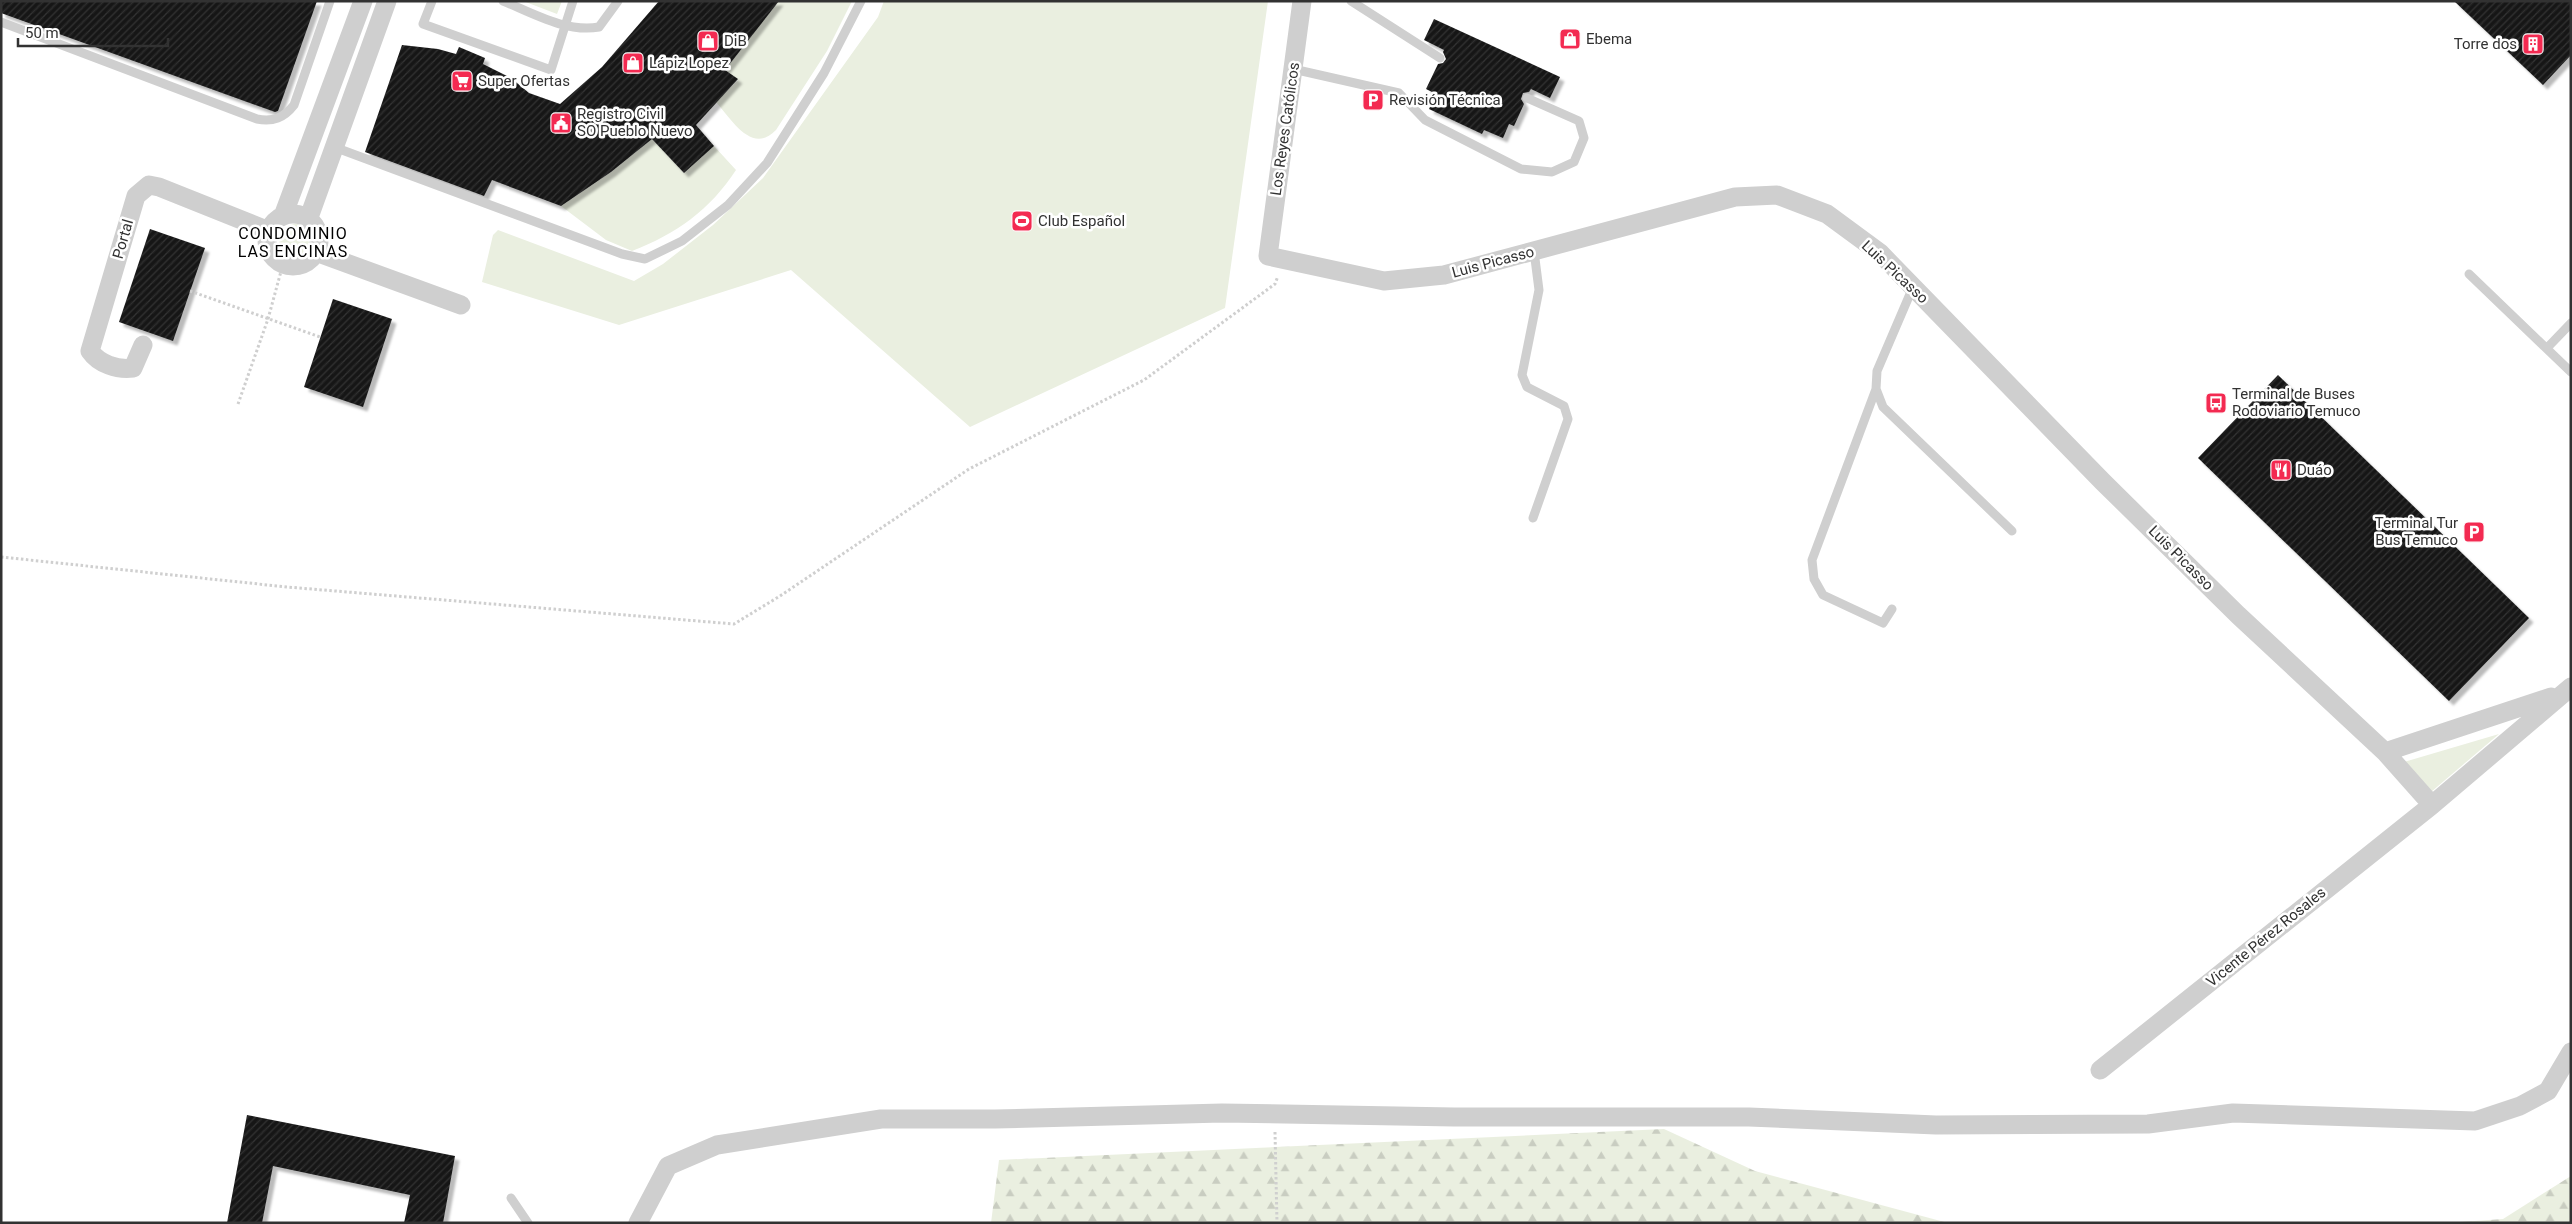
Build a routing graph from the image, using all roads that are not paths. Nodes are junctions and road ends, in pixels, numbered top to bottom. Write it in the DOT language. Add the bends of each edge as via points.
graph roads {
  1 [pos="330,1"];
  2 [pos="363,1"];
  3 [pos="387,1"];
  4 [pos="432,1"];
  5 [pos="503,1"];
  6 [pos="574,1"];
  7 [pos="618,1"];
  8 [pos="862,1"];
  9 [pos="1302,1"];
  10 [pos="1351,1"];
  11 [pos="1,22"];
  12 [pos="564,25"];
  13 [pos="1440,58"];
  14 [pos="1293,68"];
  15 [pos="1527,98"];
  16 [pos="334,147"];
  17 [pos="283,216"];
  18 [pos="308,220"];
  19 [pos="269,231"];
  20 [pos="1534,251"];
  21 [pos="316,252"];
  22 [pos="1268,256"];
  23 [pos="2469,274"];
  24 [pos="1912,287"];
  25 [pos="461,305"];
  26 [pos="2571,322"];
  27 [pos="143,346"];
  28 [pos="2546,348"];
  29 [pos="2571,372"];
  30 [pos="1876,389"];
  31 [pos="1533,518"];
  32 [pos="2012,531"];
  33 [pos="1892,610"];
  34 [pos="2565,690"];
  35 [pos="2385,752"];
  36 [pos="2432,804"];
  37 [pos="2571,1052"];
  38 [pos="2100,1070"];
  39 [pos="511,1198"];
  40 [pos="528,1223"];
  41 [pos="638,1223"];
  1 -- 11 [label="lane" via="294,105 283,116 270,121 257,119"];
  2 -- 17 [label="street"];
  3 -- 16 [label="street"];
  4 -- 12 [label="lane" via="423,24 551,70"];
  5 -- 12 [label="lane"];
  6 -- 12 [label="lane"];
  7 -- 12 [label="lane" via="598,27 584,30"];
  8 -- 16 [label="lane" via="824,73 767,163 728,205 682,241 645,259 622,254"];
  9 -- 14 [label="street, Los Reyes Católicos"];
  10 -- 13 [label="lane"];
  14 -- 15 [label="lane" via="1398,93 1425,120 1521,169 1552,172 1574,162 1584,138 1578,121"];
  14 -- 22 [label="street, Los Reyes Católicos"];
  16 -- 18 [label="street"];
  17 -- 18 [label="street" via="294,214"];
  17 -- 19 [label="street"];
  18 -- 21 [label="street" via="317,232"];
  19 -- 21 [label="street" via="270,254 282,264 305,263"];
  19 -- 27 [label="street, Portal" via="159,187 149,184 141,190 136,196 90,351 97,360 124,369 133,368"];
  20 -- 22 [label="street, Luis Picasso" via="1444,275 1384,282"];
  20 -- 24 [label="street, Luis Picasso" via="1735,197 1777,195 1827,214 1880,253"];
  20 -- 31 [label="lane" via="1539,290 1522,375 1528,387 1564,406 1568,419"];
  21 -- 25 [label="street"];
  23 -- 28 [label="lane"];
  24 -- 30 [label="lane" via="1877,371"];
  24 -- 35 [label="street, Luis Picasso" via="2238,615"];
  26 -- 28 [label="lane"];
  28 -- 29 [label="lane"];
  30 -- 32 [label="lane" via="1883,407"];
  30 -- 33 [label="lane" via="1812,560 1814,579 1824,595 1883,623"];
  34 -- 35 [label="street, Vicente Pérez Rosales"];
  34 -- 36 [label="street, Vicente Pérez Rosales"];
  35 -- 36 [label="street"];
  36 -- 38 [label="street, Vicente Pérez Rosales"];
  37 -- 41 [label="street" via="2548,1091 2520,1106 2475,1121 2234,1113 2148,1124 1936,1125 1749,1117 1222,1113 995,1120 881,1119 717,1145 668,1166"];
  39 -- 40 [label="lane"];
}
